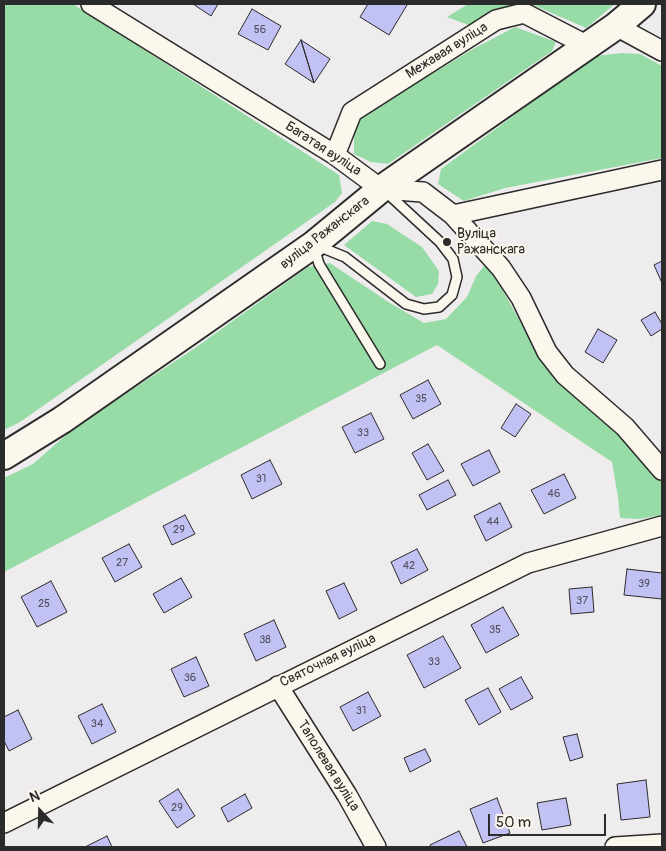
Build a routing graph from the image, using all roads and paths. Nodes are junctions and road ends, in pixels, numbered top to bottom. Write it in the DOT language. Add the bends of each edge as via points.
graph roads {
  1 [pos="91,4"];
  2 [pos="642,4"];
  3 [pos="616,26"];
  4 [pos="588,46"];
  5 [pos="662,51"];
  6 [pos="335,155"];
  7 [pos="662,170"];
  8 [pos="382,189"];
  9 [pos="453,214"];
  10 [pos="313,245"];
  11 [pos="380,364"];
  12 [pos="4,456"];
  13 [pos="662,470"];
  14 [pos="662,526"];
  15 [pos="278,686"];
  16 [pos="4,823"];
  17 [pos="662,844"];
  18 [pos="376,847"];
  19 [pos="615,847"];
  1 -- 6 [label="street, Багатая вуліца"];
  2 -- 3 [label="street, вуліца Ражанскага"];
  3 -- 4 [label="street, вуліца Ражанскага"];
  3 -- 5 [label="street"];
  4 -- 6 [label="street, Межавая вуліца" via="524,13 496,20 352,112"];
  4 -- 8 [label="street, вуліца Ражанскага"];
  6 -- 8 [label="street, Багатая вуліца"];
  7 -- 9 [label="street"];
  8 -- 9 [label="street" via="422,192"];
  8 -- 10 [label="street, вуліца Ражанскага"];
  8 -- 10 [label="lane" via="440,242 453,259 458,277 452,294 439,307 424,309 406,304 344,257"];
  9 -- 13 [label="street" via="501,268 547,352 565,375 625,427"];
  10 -- 11 [label="lane" via="319,264"];
  10 -- 12 [label="street, вуліца Ражанскага" via="62,420"];
  14 -- 15 [label="street, Святочная вуліца" via="528,563"];
  15 -- 16 [label="street, Святочная вуліца"];
  15 -- 18 [label="street, Таполевая вуліца"];
  17 -- 19 [label="street"];
}
